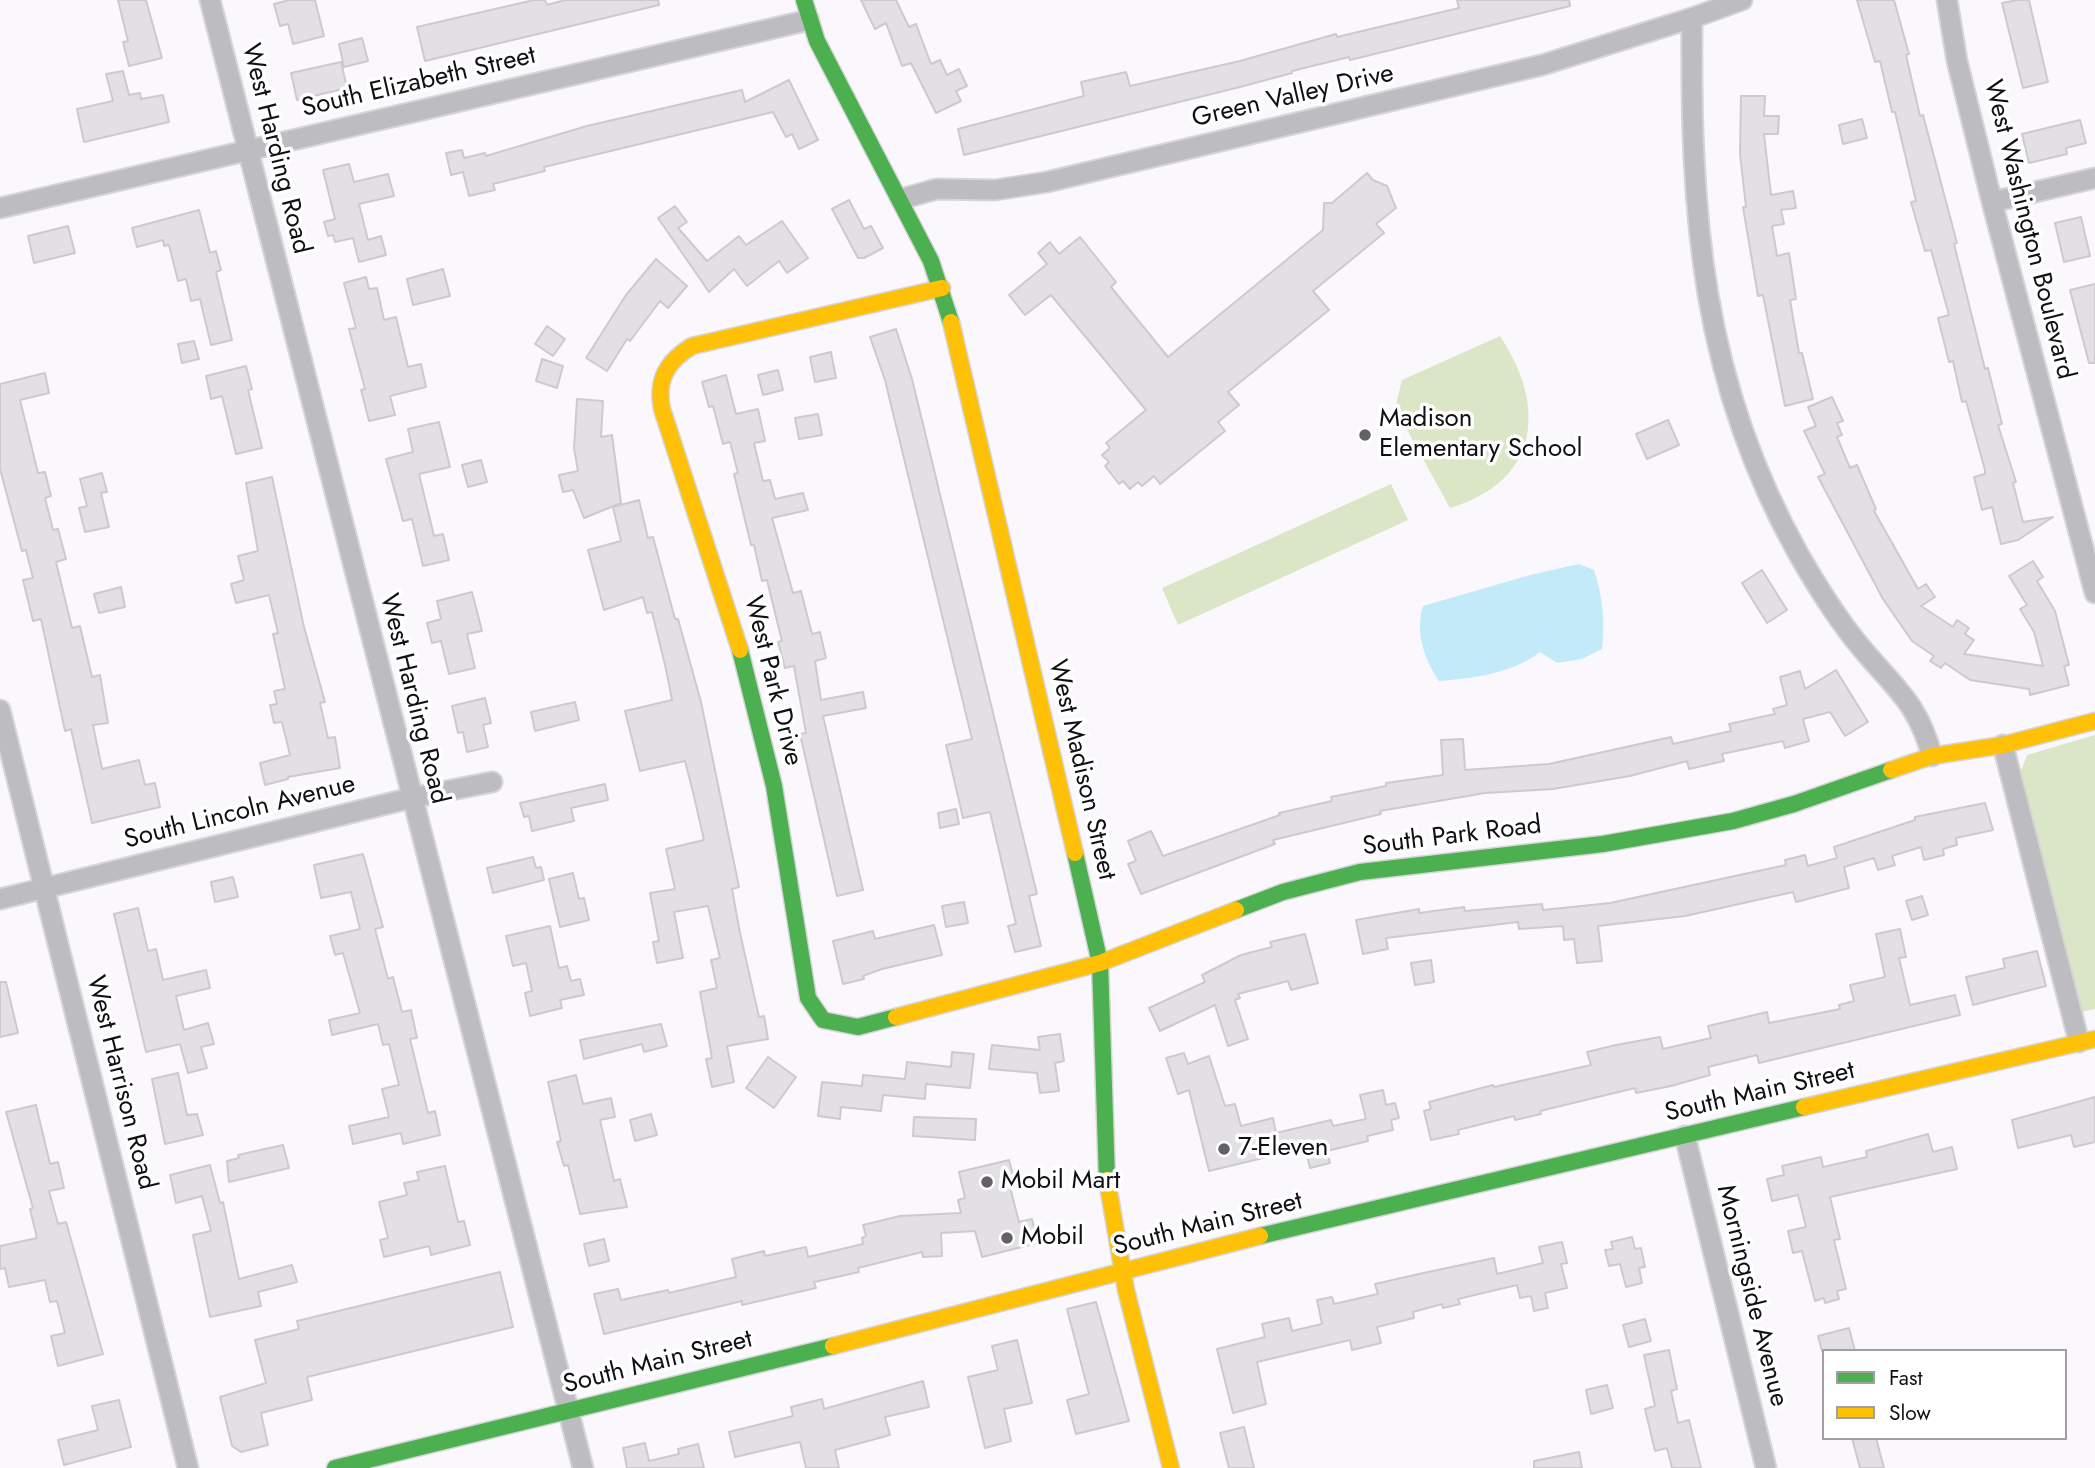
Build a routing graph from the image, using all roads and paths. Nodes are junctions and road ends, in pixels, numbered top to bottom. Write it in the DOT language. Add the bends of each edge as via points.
graph roads {
  1 [pos="210,0"];
  2 [pos="804,0"];
  3 [pos="1742,0"];
  4 [pos="1947,0"];
  5 [pos="1692,18"];
  6 [pos="808,20"];
  7 [pos="247,149"];
  8 [pos="2095,178"];
  9 [pos="901,199"];
  10 [pos="1992,202"];
  11 [pos="0,208"];
  12 [pos="942,288"];
  13 [pos="2095,593"];
  14 [pos="0,710"];
  15 [pos="2095,721"];
  16 [pos="2003,745"];
  17 [pos="1932,755"];
  18 [pos="492,782"];
  19 [pos="411,798"];
  20 [pos="45,888"];
  21 [pos="0,900"];
  22 [pos="1100,963"];
  23 [pos="823,1020"];
  24 [pos="2087,1040"];
  25 [pos="1685,1136"];
  26 [pos="1124,1270"];
  27 [pos="568,1410"];
  28 [pos="188,1468"];
  29 [pos="335,1468"];
  30 [pos="583,1468"];
  31 [pos="1171,1468"];
  32 [pos="1766,1468"];
  1 -- 7 [label="street, West Harding Road"];
  2 -- 6 [label="street"];
  3 -- 5 [label="street, Green Valley Drive"];
  4 -- 10 [label="street, West Washington Boulevard" via="1957,61"];
  5 -- 9 [label="street, Green Valley Drive" via="1542,65 1047,182 995,190 937,189"];
  5 -- 17 [label="street" via="1691,145 1700,251 1715,336 1742,429 1799,555 1863,650 1917,712"];
  6 -- 7 [label="street, South Elizabeth Street"];
  6 -- 9 [label="street"];
  7 -- 11 [label="street, South Elizabeth Street"];
  7 -- 19 [label="street, West Harding Road"];
  8 -- 10 [label="street"];
  9 -- 12 [label="street, West Madison Street"];
  10 -- 13 [label="street, West Washington Boulevard"];
  12 -- 22 [label="street, West Madison Street"];
  12 -- 23 [label="street, West Park Drive" via="692,346 665,367 658,396 737,638 778,807 807,998"];
  14 -- 20 [label="street, West Harrison Road"];
  15 -- 16 [label="street, South Park Road"];
  16 -- 17 [label="street, South Park Road"];
  16 -- 24 [label="street"];
  17 -- 22 [label="street, South Park Road" via="1841,789 1733,821 1616,842 1400,865 1319,882 1203,921"];
  18 -- 19 [label="street, South Lincoln Avenue"];
  19 -- 20 [label="street, South Lincoln Avenue"];
  19 -- 27 [label="street, West Harding Road"];
  20 -- 21 [label="street, South Lincoln Avenue"];
  20 -- 28 [label="street, West Harrison Road"];
  22 -- 23 [label="street, South Park Road" via="858,1027"];
  22 -- 26 [label="street, West Madison Street" via="1107,1180"];
  24 -- 25 [label="street, South Main Street"];
  25 -- 26 [label="street, South Main Street"];
  25 -- 32 [label="street, Morningside Avenue"];
  26 -- 27 [label="street, South Main Street"];
  26 -- 31 [label="street, West Madison Street"];
  27 -- 29 [label="street, South Main Street"];
  27 -- 30 [label="street, West Harding Road"];
}
